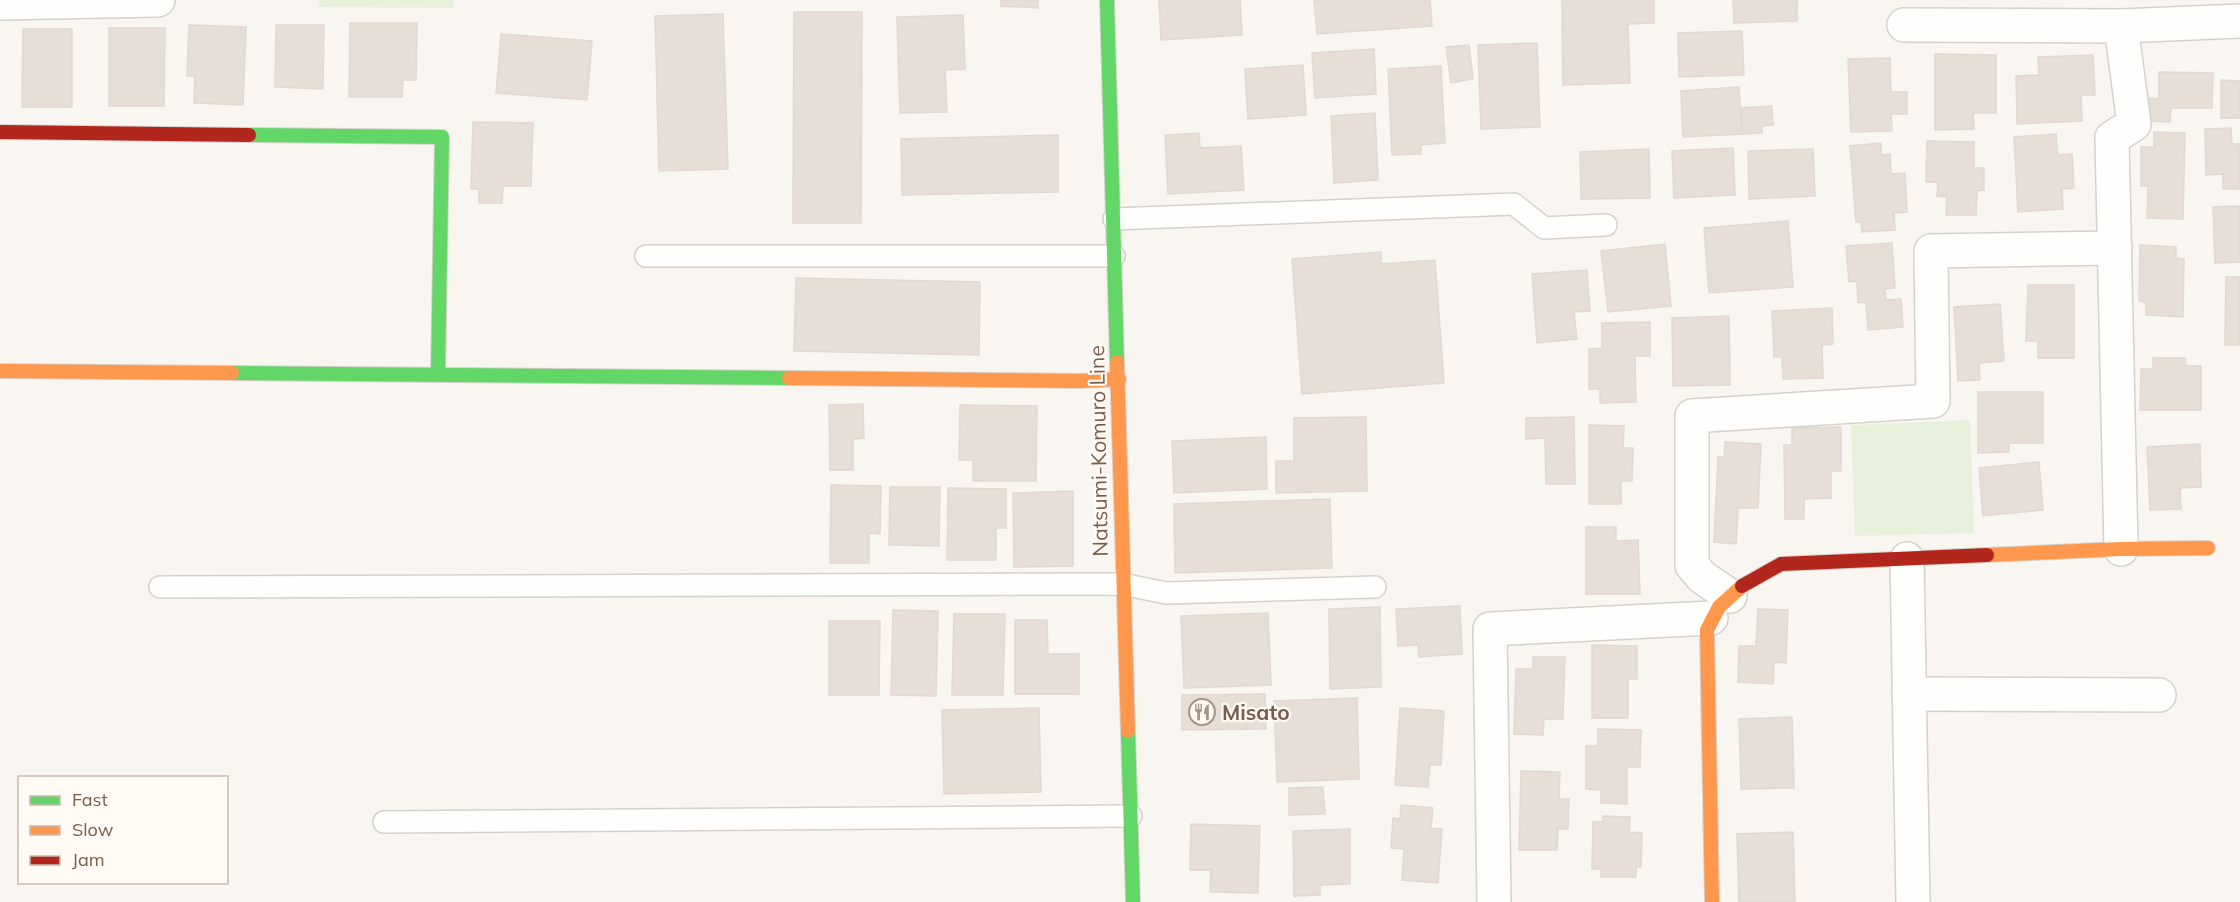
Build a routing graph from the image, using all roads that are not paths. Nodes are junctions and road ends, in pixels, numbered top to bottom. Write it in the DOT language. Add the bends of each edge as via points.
graph roads {
  1 [pos="158,0"];
  2 [pos="1107,0"];
  3 [pos="9,2"];
  4 [pos="2240,21"];
  5 [pos="1904,25"];
  6 [pos="2121,26"];
  7 [pos="0,132"];
  8 [pos="1114,219"];
  9 [pos="1606,225"];
  10 [pos="2115,248"];
  11 [pos="646,256"];
  12 [pos="1113,256"];
  13 [pos="0,370"];
  14 [pos="438,374"];
  15 [pos="1119,379"];
  16 [pos="2208,548"];
  17 [pos="2121,549"];
  18 [pos="1907,559"];
  19 [pos="1122,584"];
  20 [pos="160,587"];
  21 [pos="1375,587"];
  22 [pos="1720,607"];
  23 [pos="1909,694"];
  24 [pos="2159,695"];
  25 [pos="1131,816"];
  26 [pos="384,822"];
  27 [pos="1132,902"];
  28 [pos="1494,902"];
  29 [pos="1712,902"];
  30 [pos="1913,902"];
  1 -- 3 [label="street"];
  2 -- 8 [label="street, Natsumi-Komuro Line"];
  4 -- 6 [label="street"];
  5 -- 6 [label="street"];
  6 -- 10 [label="street" via="2134,124 2112,138"];
  7 -- 14 [label="street" via="442,137"];
  8 -- 9 [label="lane" via="1514,204 1544,228"];
  8 -- 12 [label="street, Natsumi-Komuro Line"];
  10 -- 17 [label="street"];
  10 -- 22 [label="street" via="1930,251 1933,401 1692,416 1692,565"];
  11 -- 12 [label="lane"];
  12 -- 15 [label="street, Natsumi-Komuro Line"];
  13 -- 14 [label="street"];
  14 -- 15 [label="street"];
  15 -- 19 [label="street, Natsumi-Komuro Line"];
  16 -- 17 [label="street"];
  17 -- 18 [label="street"];
  18 -- 22 [label="street" via="1782,564 1755,576"];
  18 -- 23 [label="street"];
  19 -- 20 [label="lane"];
  19 -- 21 [label="lane" via="1166,592"];
  19 -- 25 [label="street, Natsumi-Komuro Line"];
  22 -- 28 [label="street" via="1490,629"];
  22 -- 29 [label="street" via="1707,630 1706,645"];
  23 -- 24 [label="street"];
  23 -- 30 [label="street"];
  25 -- 26 [label="lane"];
  25 -- 27 [label="street, Natsumi-Komuro Line"];
}
